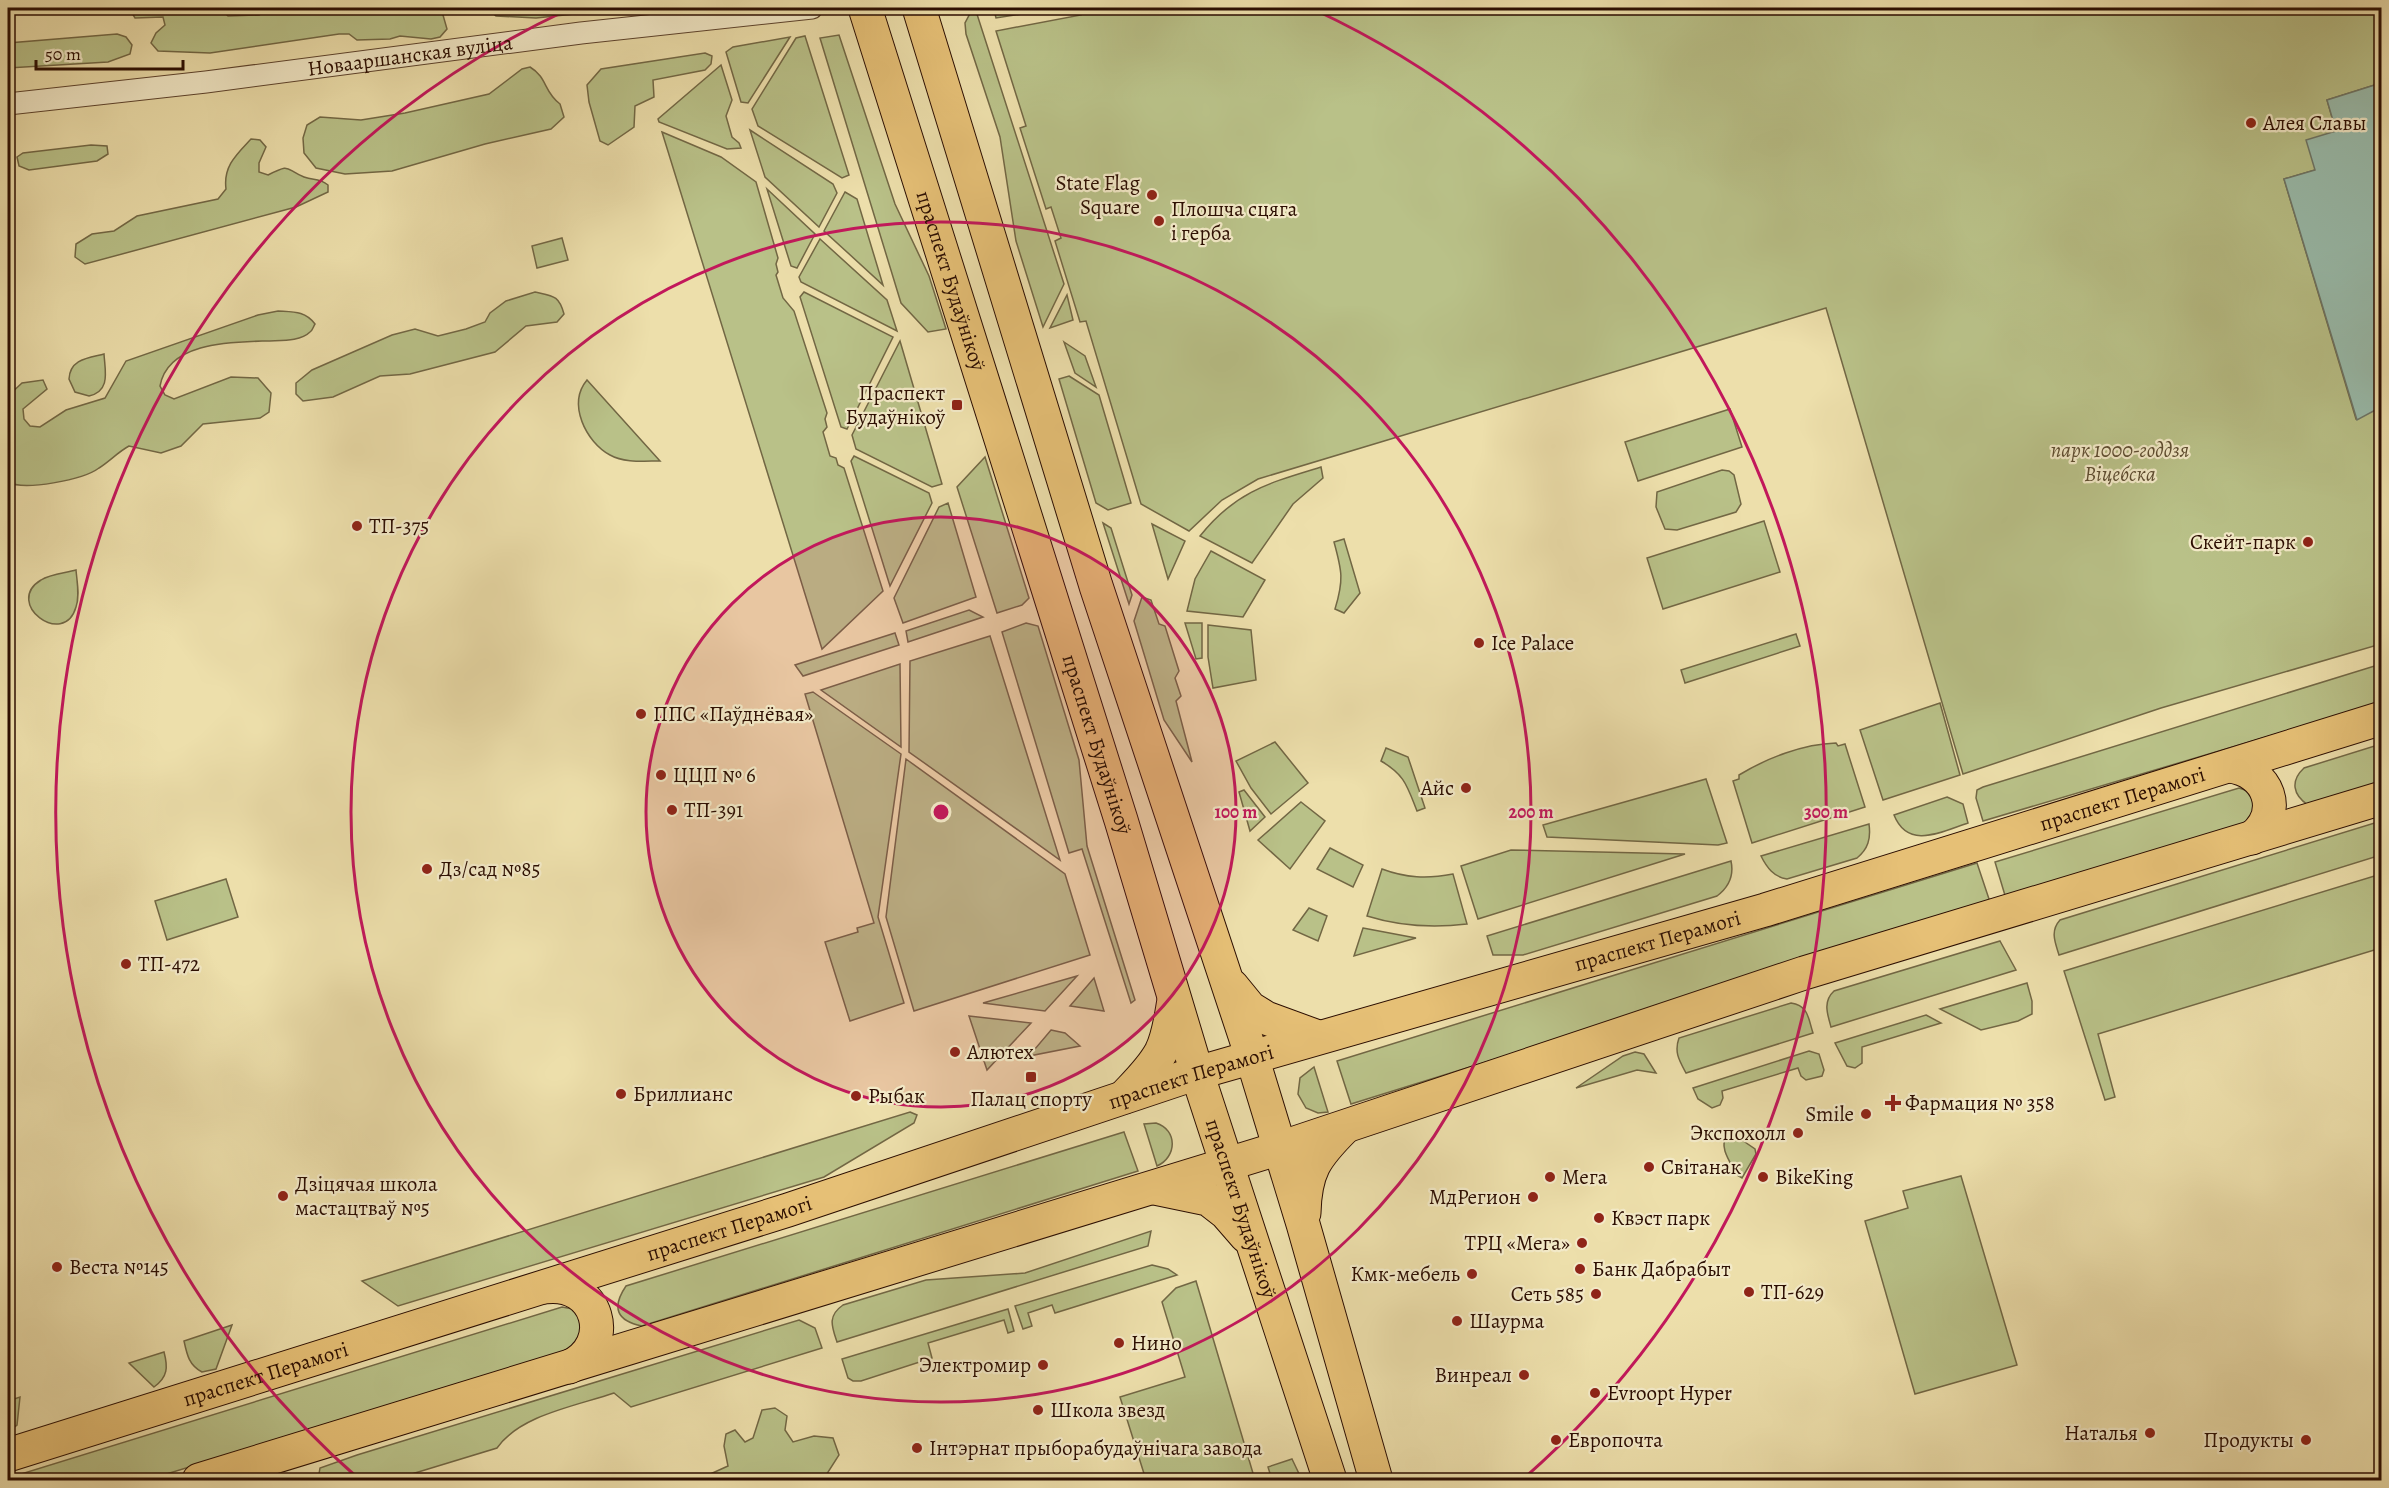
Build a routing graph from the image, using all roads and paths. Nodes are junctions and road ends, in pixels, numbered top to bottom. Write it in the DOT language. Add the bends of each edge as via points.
graph roads {
  1 [pos="812,8"];
  2 [pos="865,8"];
  3 [pos="919,8"];
  4 [pos="8,104"];
  5 [pos="2382,718"];
  6 [pos="2297,745"];
  7 [pos="2229,766"];
  8 [pos="2382,798"];
  9 [pos="2320,817"];
  10 [pos="2252,838"];
  11 [pos="1225,977"];
  12 [pos="1174,995"];
  13 [pos="1318,1037"];
  14 [pos="1252,1057"];
  15 [pos="1197,1073"];
  16 [pos="1124,1097"];
  17 [pos="1346,1127"];
  18 [pos="1280,1148"];
  19 [pos="1226,1164"];
  20 [pos="1153,1187"];
  21 [pos="1303,1224"];
  22 [pos="1251,1241"];
  23 [pos="629,1260"];
  24 [pos="545,1287"];
  25 [pos="652,1341"];
  26 [pos="569,1367"];
  27 [pos="8,1455"];
  28 [pos="199,1480"];
  29 [pos="1330,1480"];
  30 [pos="1376,1480"];
  1 -- 4 [label="street, Новааршанская вуліца"];
  2 -- 12 [label="main road, праспект Будаўнікоў"];
  3 -- 11 [label="main road" via="1096,586"];
  5 -- 6 [label="main road, праспект Перамогі"];
  6 -- 7 [label="main road, праспект Перамогі"];
  6 -- 9 [label="main road" via="2282,771 2285,791 2302,812"];
  7 -- 10 [label="main road" via="2251,772 2266,788 2270,808 2264,825"];
  7 -- 13 [label="main road, праспект Перамогі" via="1765,910"];
  8 -- 9 [label="main road"];
  9 -- 10 [label="main road"];
  10 -- 17 [label="main road" via="1803,973"];
  11 -- 13 [label="main road" via="1250,1008 1274,1022"];
  11 -- 14 [label="main road"];
  12 -- 15 [label="main road, праспект Будаўнікоў"];
  12 -- 16 [label="main road" via="1161,1052"];
  13 -- 14 [label="main road, праспект Перамогі"];
  14 -- 15 [label="main road, праспект Перамогі"];
  14 -- 18 [label="main road"];
  15 -- 16 [label="main road, праспект Перамогі"];
  15 -- 19 [label="main road, праспект Будаўнікоў"];
  16 -- 23 [label="main road, праспект Перамогі"];
  17 -- 18 [label="main road"];
  17 -- 21 [label="main road" via="1313,1165 1305,1189"];
  18 -- 19 [label="main road"];
  18 -- 21 [label="main road"];
  19 -- 20 [label="main road"];
  19 -- 22 [label="main road, праспект Будаўнікоў"];
  20 -- 22 [label="main road" via="1208,1199"];
  20 -- 25 [label="main road"];
  21 -- 30 [label="main road"];
  22 -- 29 [label="main road, праспект Будаўнікоў"];
  23 -- 24 [label="main road, праспект Перамогі"];
  23 -- 25 [label="main road" via="608,1283 604,1304 611,1323 625,1336"];
  24 -- 26 [label="main road" via="564,1287 581,1294 596,1318 592,1348"];
  24 -- 27 [label="main road, праспект Перамогі"];
  25 -- 26 [label="main road"];
  26 -- 28 [label="main road"];
}
